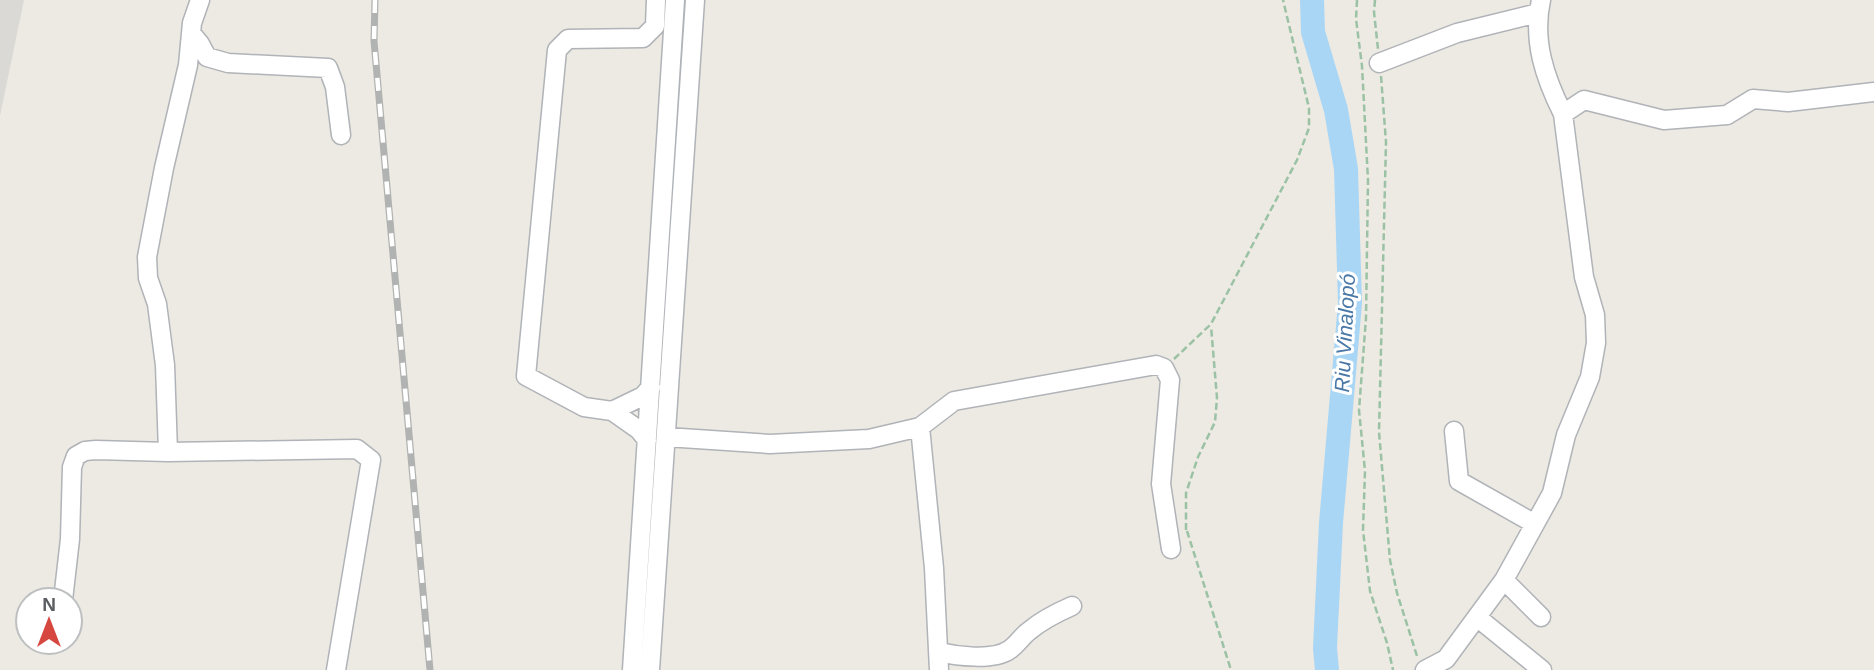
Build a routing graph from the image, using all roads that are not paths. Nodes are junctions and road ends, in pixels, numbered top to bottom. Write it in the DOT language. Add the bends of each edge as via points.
graph roads {
  1 [pos="200,0"];
  2 [pos="656,0"];
  3 [pos="675,0"];
  4 [pos="695,0"];
  5 [pos="1540,6"];
  6 [pos="191,33"];
  7 [pos="1379,63"];
  8 [pos="1874,92"];
  9 [pos="1563,114"];
  10 [pos="341,135"];
  11 [pos="651,387"];
  12 [pos="611,411"];
  13 [pos="920,427"];
  14 [pos="1454,431"];
  15 [pos="666,437"];
  16 [pos="647,440"];
  17 [pos="168,452"];
  18 [pos="1535,524"];
  19 [pos="1171,549"];
  20 [pos="1504,580"];
  21 [pos="65,586"];
  22 [pos="1072,606"];
  23 [pos="1541,617"];
  24 [pos="1478,618"];
  25 [pos="939,661"];
  26 [pos="1421,664"];
  27 [pos="336,670"];
  28 [pos="632,670"];
  29 [pos="650,670"];
  30 [pos="1542,670"];
  1 -- 6 [label="street"];
  2 -- 12 [label="street" via="656,26 643,38 568,39 557,50 526,376 584,407"];
  3 -- 11 [label="street"];
  4 -- 15 [label="street"];
  5 -- 7 [label="street"];
  5 -- 9 [label="street" via="1536,38"];
  6 -- 10 [label="street" via="207,57 228,63 328,68"];
  6 -- 17 [label="street" via="147,257 165,365"];
  8 -- 9 [label="street" via="1788,102 1753,99 1727,114 1694,119 1664,120 1584,100"];
  9 -- 18 [label="street" via="1596,343 1590,377 1566,435 1552,494"];
  11 -- 12 [label="street" via="643,396"];
  11 -- 16 [label="street"];
  12 -- 16 [label="street"];
  13 -- 15 [label="street" via="869,439 770,444"];
  13 -- 19 [label="street" via="954,401 1156,365 1164,368 1170,380 1161,484"];
  13 -- 25 [label="street"];
  14 -- 18 [label="street" via="1459,481"];
  15 -- 29 [label="street"];
  16 -- 28 [label="street"];
  17 -- 21 [label="street" via="96,450 76,456"];
  17 -- 27 [label="street" via="357,449 371,460"];
  18 -- 20 [label="street"];
  20 -- 23 [label="street"];
  20 -- 24 [label="street"];
  22 -- 25 [label="street" via="1044,620 1009,650"];
  24 -- 26 [label="street" via="1446,659"];
  24 -- 30 [label="street"];
}
